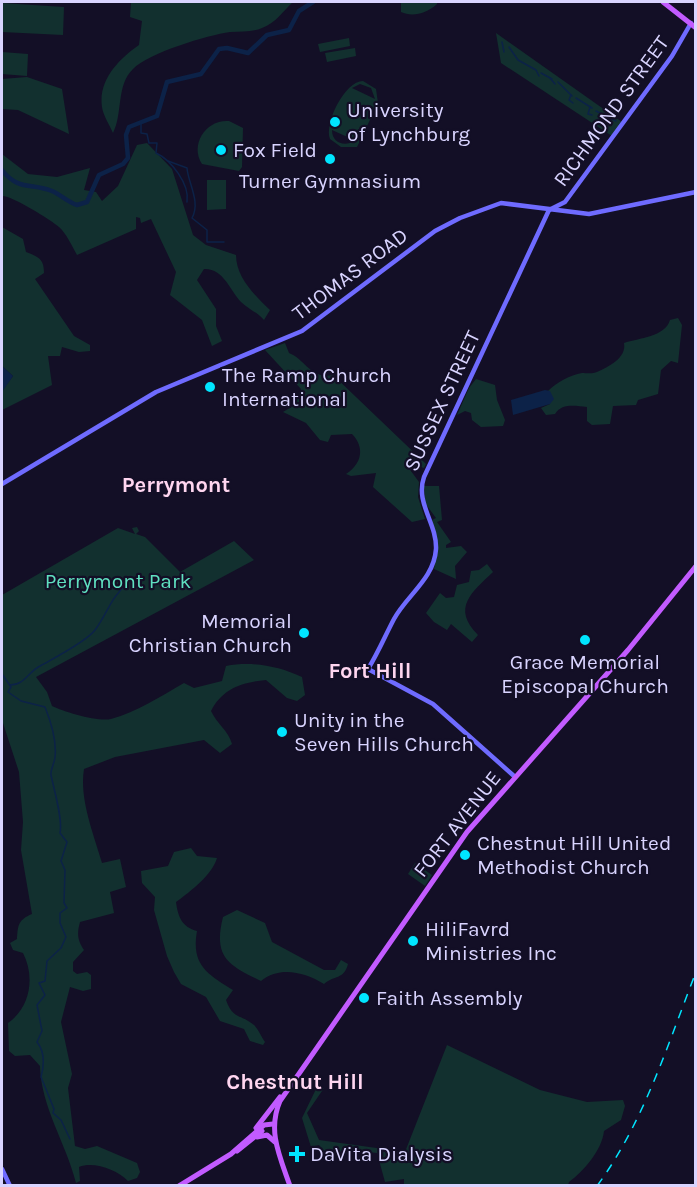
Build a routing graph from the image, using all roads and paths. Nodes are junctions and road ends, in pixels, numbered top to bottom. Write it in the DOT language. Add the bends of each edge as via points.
graph roads {
  1 [pos="663,2"];
  2 [pos="693,26"];
  3 [pos="696,192"];
  4 [pos="549,210"];
  5 [pos="2,484"];
  6 [pos="696,566"];
  7 [pos="514,776"];
  8 [pos="292,1082"];
  9 [pos="273,1124"];
  10 [pos="252,1137"];
  11 [pos="276,1143"];
  12 [pos="2,1169"];
  13 [pos="10,1185"];
  14 [pos="179,1185"];
  15 [pos="290,1185"];
  1 -- 2 [label="main road"];
  2 -- 4 [label="street, RICHMOND STREET" via="565,202"];
  3 -- 4 [label="street" via="589,214"];
  4 -- 5 [label="street, THOMAS ROAD" via="501,203 435,231 302,331 160,390"];
  4 -- 7 [label="street, SUSSEX STREET" via="424,477 421,498 435,542 433,564 395,618 368,669 433,704"];
  6 -- 7 [label="main road, FORT AVENUE" via="628,650"];
  7 -- 8 [label="main road, FORT AVENUE" via="467,832"];
  8 -- 9 [label="main road, FORT AVENUE" via="280,1101"];
  8 -- 10 [label="main road"];
  9 -- 10 [label="main road" via="264,1125"];
  9 -- 11 [label="main road"];
  10 -- 11 [label="main road" via="267,1135"];
  10 -- 14 [label="main road" via="240,1150"];
  11 -- 15 [label="main road"];
  12 -- 13 [label="street"];
}
